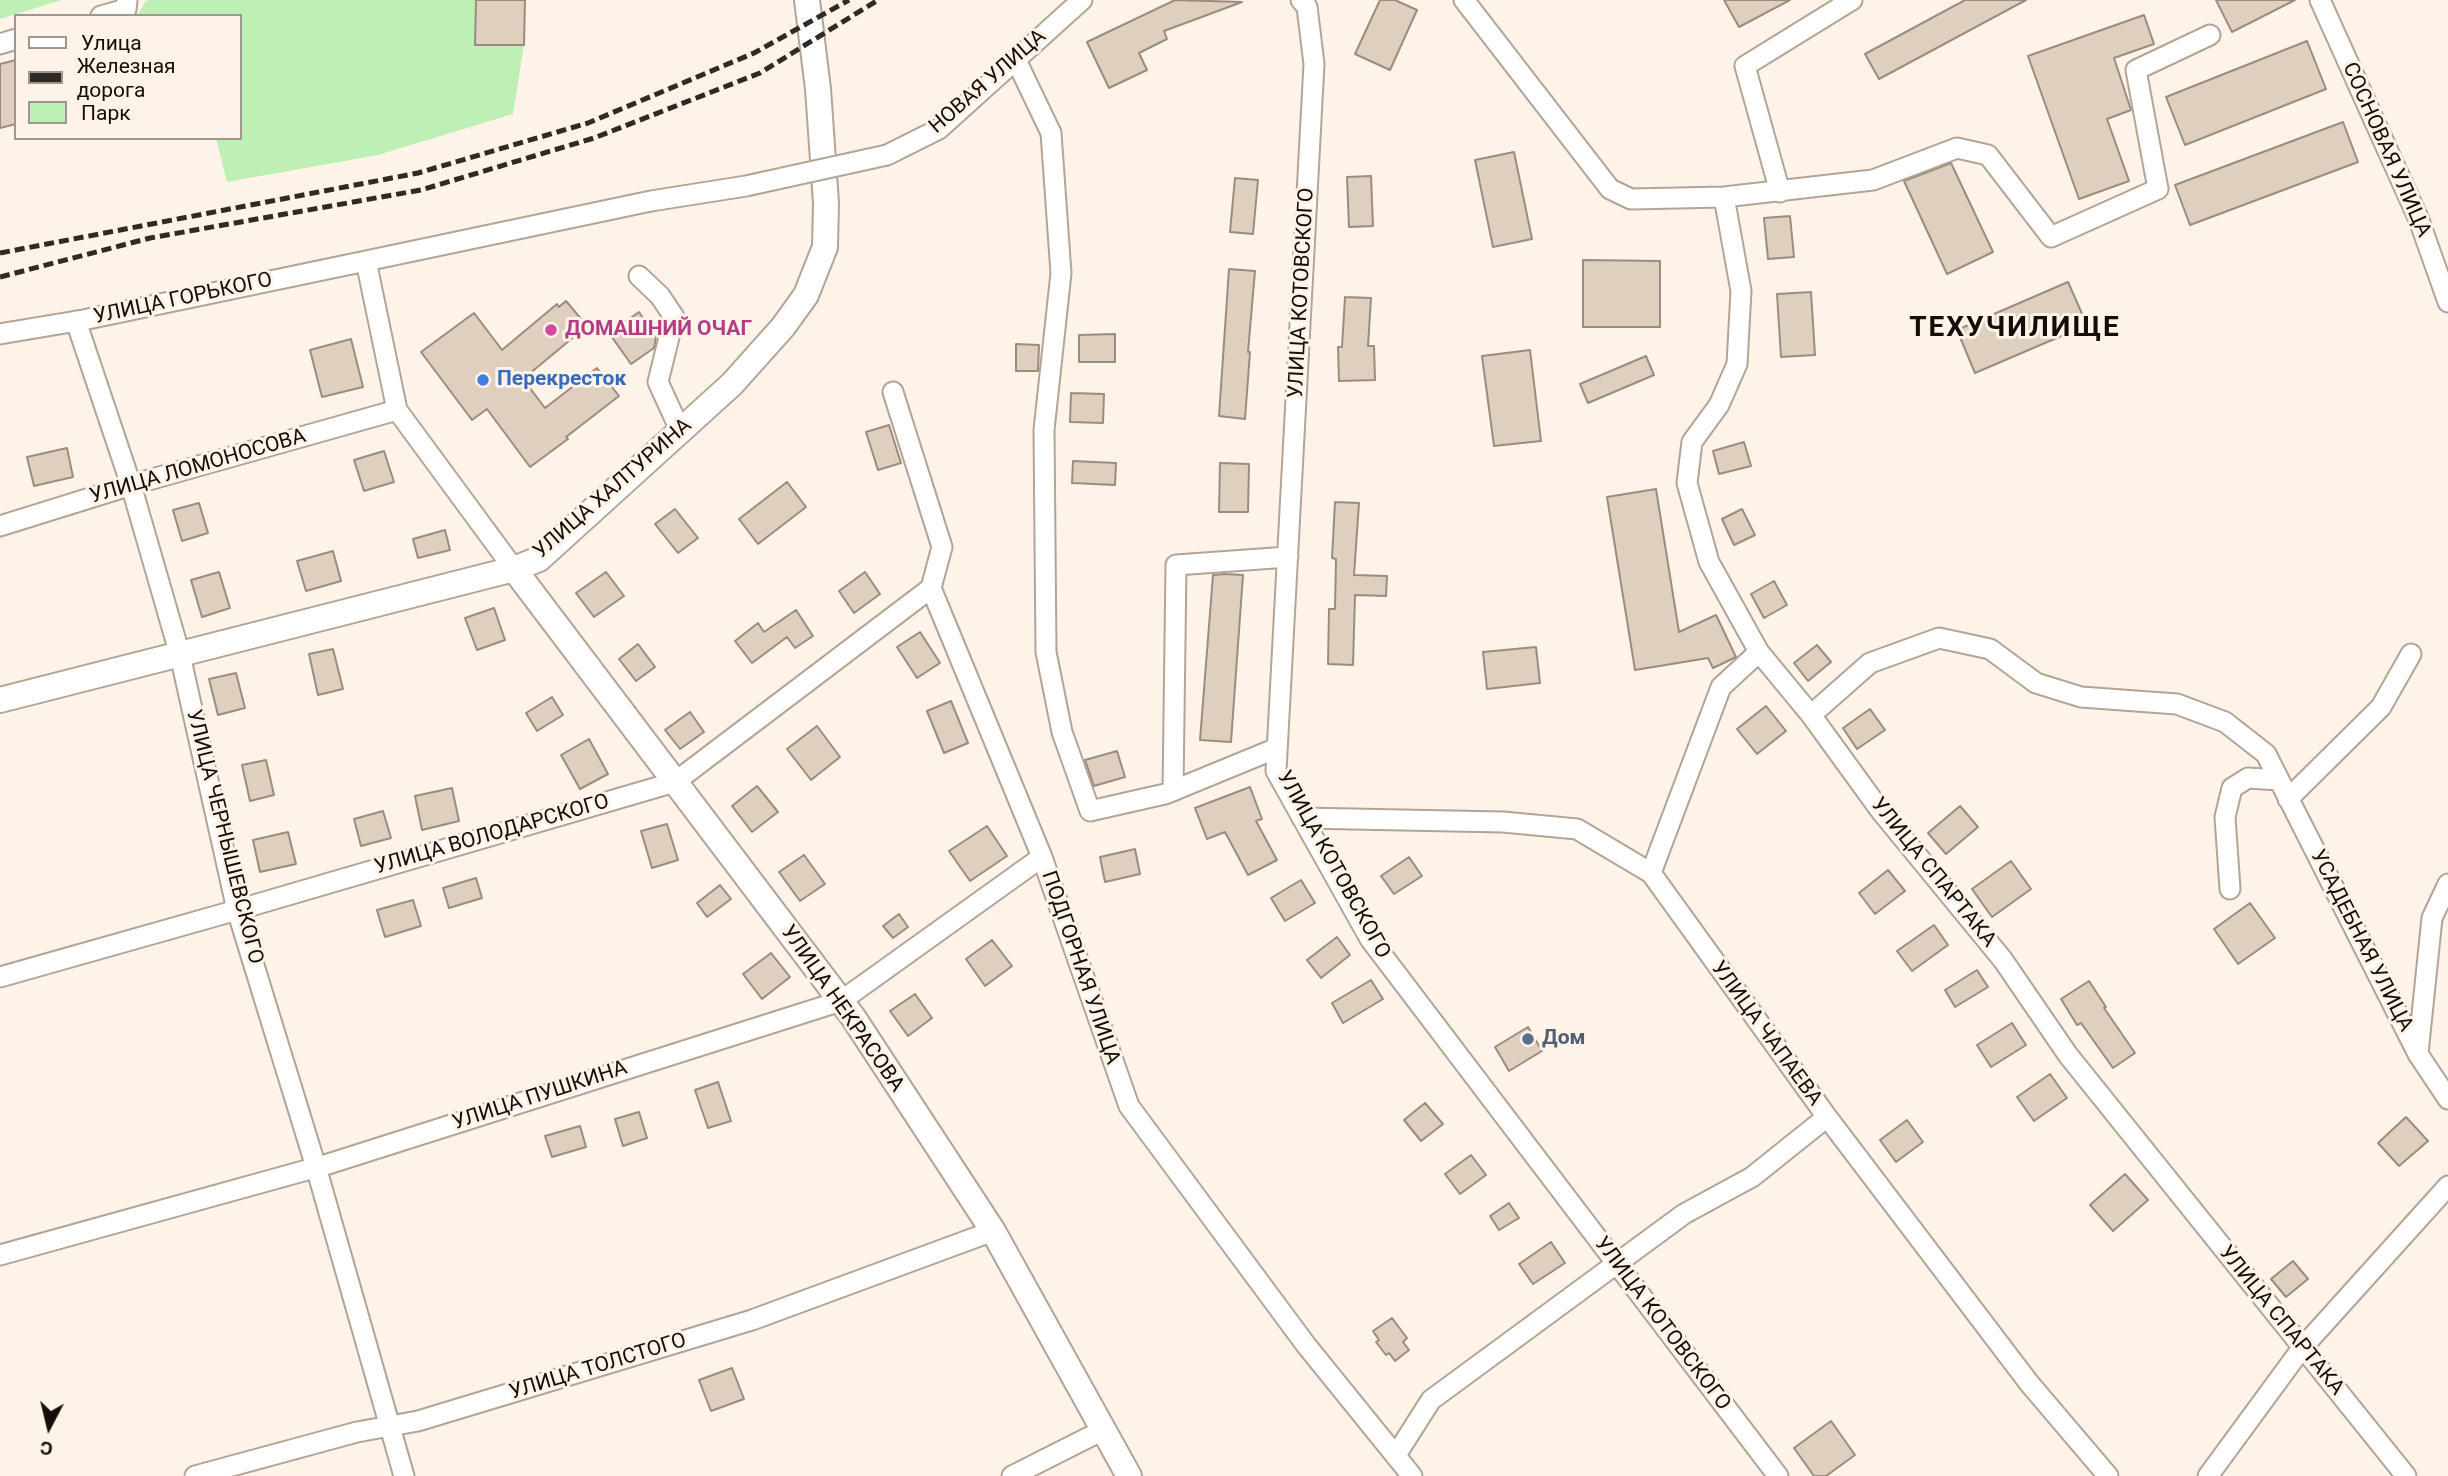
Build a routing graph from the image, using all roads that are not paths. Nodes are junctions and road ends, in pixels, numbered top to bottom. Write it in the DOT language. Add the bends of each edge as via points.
graph roads {
  1 [pos="127,0"];
  2 [pos="807,0"];
  3 [pos="1083,0"];
  4 [pos="1301,0"];
  5 [pos="1464,0"];
  6 [pos="1852,0"];
  7 [pos="2320,0"];
  8 [pos="108,14"];
  9 [pos="2210,35"];
  10 [pos="1016,60"];
  11 [pos="746,186"];
  12 [pos="1780,192"];
  13 [pos="1724,197"];
  14 [pos="366,261"];
  15 [pos="639,276"];
  16 [pos="2447,297"];
  17 [pos="76,321"];
  18 [pos="0,334"];
  19 [pos="893,392"];
  20 [pos="397,410"];
  21 [pos="680,430"];
  22 [pos="131,485"];
  23 [pos="0,526"];
  24 [pos="1288,557"];
  25 [pos="514,569"];
  26 [pos="931,588"];
  27 [pos="1759,652"];
  28 [pos="2411,654"];
  29 [pos="180,655"];
  30 [pos="0,700"];
  31 [pos="1811,715"];
  32 [pos="1278,748"];
  33 [pos="2278,780"];
  34 [pos="674,782"];
  35 [pos="1173,791"];
  36 [pos="2288,799"];
  37 [pos="1302,818"];
  38 [pos="1042,857"];
  39 [pos="1651,873"];
  40 [pos="2448,884"];
  41 [pos="2230,889"];
  42 [pos="237,910"];
  43 [pos="0,977"];
  44 [pos="841,1001"];
  45 [pos="2418,1054"];
  46 [pos="2448,1099"];
  47 [pos="1828,1117"];
  48 [pos="316,1167"];
  49 [pos="2448,1186"];
  50 [pos="993,1231"];
  51 [pos="0,1255"];
  52 [pos="1617,1264"];
  53 [pos="2302,1348"];
  54 [pos="388,1426"];
  55 [pos="1103,1430"];
  56 [pos="1396,1455"];
  57 [pos="195,1476"];
  58 [pos="404,1476"];
  59 [pos="1012,1476"];
  60 [pos="1129,1476"];
  61 [pos="1412,1476"];
  62 [pos="1778,1476"];
  63 [pos="2108,1476"];
  64 [pos="2208,1476"];
  65 [pos="2406,1476"];
  1 -- 8 [label="street" via="126,9"];
  2 -- 21 [label="main road, УЛИЦА ХАЛТУРИНА" via="825,182 825,247 806,295 783,327 732,384"];
  3 -- 10 [label="street, НОВАЯ УЛИЦА"];
  4 -- 24 [label="street, УЛИЦА КОТОВСКОГО" via="1307,7 1314,64"];
  5 -- 13 [label="street" via="1610,188 1631,199"];
  6 -- 12 [label="street" via="1745,66"];
  7 -- 16 [label="street, СОСНОВАЯ УЛИЦА" via="2419,220"];
  9 -- 12 [label="street" via="2136,70 2158,189 2051,237 1988,155 1957,148 1873,180"];
  10 -- 11 [label="street, НОВАЯ УЛИЦА, bridge" via="939,129 887,155"];
  10 -- 35 [label="street" via="1051,133 1061,273 1044,430 1046,652 1062,732 1090,811"];
  11 -- 14 [label="street, УЛИЦА ГОРЬКОГО" via="651,201"];
  12 -- 13 [label="street"];
  13 -- 27 [label="street, УЛИЦА СПАРТАКА" via="1741,291 1737,364 1719,405 1692,442 1687,483 1709,562"];
  14 -- 17 [label="street, УЛИЦА ГОРЬКОГО"];
  14 -- 20 [label="street"];
  15 -- 21 [label="street" via="674,317 658,382"];
  17 -- 18 [label="street, УЛИЦА ГОРЬКОГО"];
  17 -- 22 [label="street, УЛИЦА ЧЕРНЫШЕВСКОГО"];
  19 -- 26 [label="street" via="942,547"];
  20 -- 22 [label="street, УЛИЦА ЛОМОНОСОВА"];
  20 -- 25 [label="street"];
  21 -- 25 [label="main road, УЛИЦА ХАЛТУРИНА" via="539,559"];
  22 -- 23 [label="street, УЛИЦА ЛОМОНОСОВА"];
  22 -- 29 [label="street, УЛИЦА ЧЕРНЫШЕВСКОГО"];
  24 -- 32 [label="street, УЛИЦА КОТОВСКОГО"];
  24 -- 35 [label="street" via="1176,565"];
  25 -- 29 [label="main road, УЛИЦА ХАЛТУРИНА"];
  25 -- 34 [label="main road, УЛИЦА НЕКРАСОВА"];
  26 -- 34 [label="street, УЛИЦА ВОЛОДАРСКОГО"];
  26 -- 38 [label="street, ПОДГОРНАЯ УЛИЦА"];
  27 -- 31 [label="street, УЛИЦА СПАРТАКА"];
  27 -- 39 [label="street" via="1721,687"];
  28 -- 36 [label="street" via="2381,707"];
  29 -- 30 [label="main road, УЛИЦА ХАЛТУРИНА"];
  29 -- 42 [label="street, УЛИЦА ЧЕРНЫШЕВСКОГО"];
  31 -- 33 [label="street, УСАДЕБНАЯ УЛИЦА" via="1870,663 1940,638 1990,649 2036,682 2081,697 2177,705 2225,722 2266,754"];
  31 -- 53 [label="street, УЛИЦА СПАРТАКА" via="1880,810 2003,960 2068,1055"];
  32 -- 35 [label="street"];
  32 -- 37 [label="street, УЛИЦА КОТОВСКОГО" via="1276,771"];
  33 -- 36 [label="street, УСАДЕБНАЯ УЛИЦА"];
  33 -- 41 [label="street" via="2248,778 2232,788 2225,817"];
  34 -- 42 [label="street, УЛИЦА ВОЛОДАРСКОГО"];
  34 -- 44 [label="main road, УЛИЦА НЕКРАСОВА"];
  36 -- 45 [label="street, УСАДЕБНАЯ УЛИЦА"];
  37 -- 39 [label="street, УЛИЦА ЧАПАЕВА" via="1503,822 1577,829"];
  37 -- 52 [label="street, УЛИЦА КОТОВСКОГО" via="1370,939"];
  38 -- 44 [label="street, УЛИЦА ПУШКИНА"];
  38 -- 56 [label="street, ПОДГОРНАЯ УЛИЦА" via="1129,1106 1306,1345"];
  39 -- 47 [label="street, УЛИЦА ЧАПАЕВА"];
  40 -- 45 [label="street" via="2432,918"];
  42 -- 43 [label="street, УЛИЦА ВОЛОДАРСКОГО"];
  42 -- 48 [label="street, УЛИЦА ЧЕРНЫШЕВСКОГО"];
  44 -- 48 [label="street, УЛИЦА ПУШКИНА"];
  44 -- 50 [label="main road, УЛИЦА НЕКРАСОВА"];
  45 -- 46 [label="street, УСАДЕБНАЯ УЛИЦА"];
  47 -- 52 [label="street" via="1752,1177 1684,1214"];
  47 -- 63 [label="street, УЛИЦА ЧАПАЕВА" via="2029,1383"];
  48 -- 51 [label="street, УЛИЦА ПУШКИНА"];
  48 -- 54 [label="street, УЛИЦА ЧЕРНЫШЕВСКОГО"];
  49 -- 53 [label="street"];
  50 -- 54 [label="street, УЛИЦА ТОЛСТОГО" via="752,1320 432,1417"];
  50 -- 55 [label="main road, УЛИЦА НЕКРАСОВА"];
  52 -- 56 [label="street" via="1431,1400"];
  52 -- 62 [label="street, УЛИЦА КОТОВСКОГО"];
  53 -- 64 [label="street"];
  53 -- 65 [label="street, УЛИЦА СПАРТАКА"];
  54 -- 57 [label="street, УЛИЦА ТОЛСТОГО"];
  54 -- 58 [label="street, УЛИЦА ЧЕРНЫШЕВСКОГО"];
  55 -- 59 [label="street"];
  55 -- 60 [label="main road, УЛИЦА НЕКРАСОВА"];
  56 -- 61 [label="street, ПОДГОРНАЯ УЛИЦА"];
}
